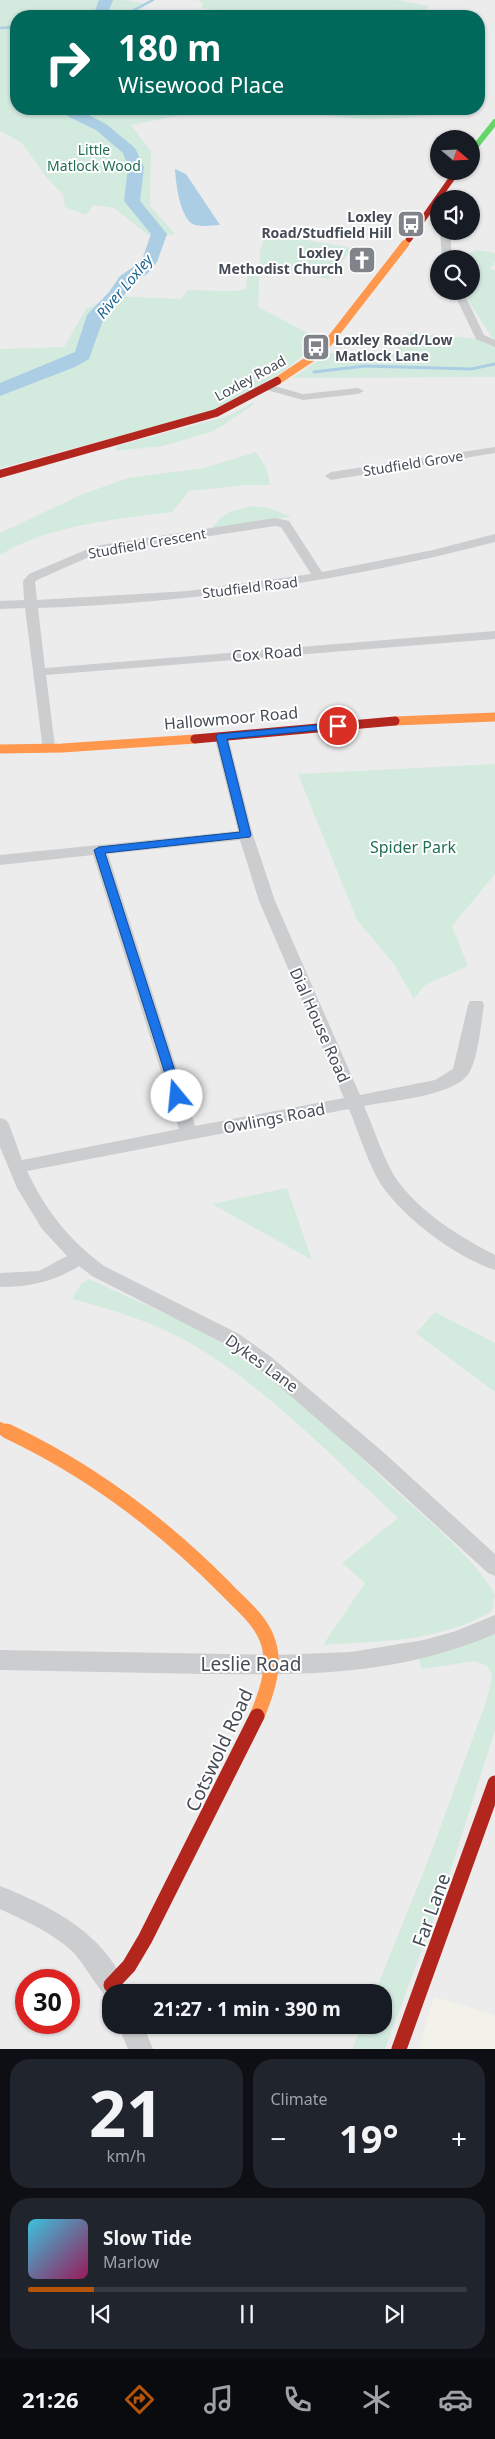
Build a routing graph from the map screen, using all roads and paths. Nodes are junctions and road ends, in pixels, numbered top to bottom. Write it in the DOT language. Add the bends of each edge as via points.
graph roads {
  1 [pos="495,122"];
  2 [pos="480,141"];
  3 [pos="430,211"];
  4 [pos="462,300"];
  5 [pos="495,344"];
  6 [pos="268,387"];
  7 [pos="358,391"];
  8 [pos="495,450"];
  9 [pos="0,474"];
  10 [pos="331,476"];
  11 [pos="495,538"];
  12 [pos="319,578"];
  13 [pos="32,604"];
  14 [pos="0,605"];
  15 [pos="495,635"];
  16 [pos="39,672"];
  17 [pos="495,717"];
  18 [pos="221,736"];
  19 [pos="48,747"];
  20 [pos="0,749"];
  21 [pos="246,835"];
  22 [pos="99,850"];
  23 [pos="0,860"];
  24 [pos="476,1005"];
  25 [pos="354,1102"];
  26 [pos="0,1124"];
  27 [pos="189,1134"];
  28 [pos="16,1167"];
  29 [pos="78,1258"];
  30 [pos="495,1263"];
  31 [pos="0,1280"];
  32 [pos="0,1428"];
  33 [pos="492,1561"];
  34 [pos="495,1624"];
  35 [pos="0,1660"];
  36 [pos="271,1665"];
  37 [pos="495,1783"];
  38 [pos="0,1897"];
  39 [pos="110,1984"];
  40 [pos="116,1984"];
  41 [pos="134,2034"];
  42 [pos="141,2049"];
  43 [pos="399,2049"];
  1 -- 2 [label="main road"];
  3 -- 6 [label="main road, Loxley Road" via="328,343 316,356"];
  4 -- 5 [label="street" via="480,337"];
  6 -- 7 [label="street" via="303,397"];
  6 -- 9 [label="main road, Loxley Road" via="216,413"];
  8 -- 10 [label="street, Studfield Grove"];
  11 -- 12 [label="street, Studfield Road" via="414,559"];
  12 -- 13 [label="street, Studfield Road" via="186,595"];
  12 -- 13 [label="street, Studfield Crescent" via="285,524 269,522 89,552 33,577 29,581"];
  13 -- 14 [label="street, Studfield Road"];
  13 -- 16 [label="street, Studfield Crescent"];
  15 -- 16 [label="street, Cox Road"];
  16 -- 19 [label="street, Studfield Crescent"];
  17 -- 18 [label="main road, Hallowmoor Road" via="376,722"];
  18 -- 19 [label="main road, Hallowmoor Road"];
  18 -- 21 [label="street, Dial House Road"];
  19 -- 20 [label="main road, Hallowmoor Road"];
  21 -- 22 [label="street"];
  21 -- 25 [label="street, Dial House Road" via="267,901"];
  22 -- 23 [label="street"];
  22 -- 27 [label="street"];
  24 -- 25 [label="street, Owlings Road" via="464,1064 452,1080"];
  25 -- 27 [label="street, Owlings Road"];
  25 -- 30 [label="street, Dial House Road" via="389,1182 407,1204 454,1241"];
  26 -- 28 [label="street, Dykes Lane"];
  27 -- 28 [label="street, Owlings Road"];
  28 -- 29 [label="street, Dykes Lane" via="30,1198 47,1224"];
  29 -- 31 [label="street" via="49,1276 35,1280"];
  29 -- 33 [label="street, Dykes Lane" via="232,1339 263,1361"];
  32 -- 36 [label="main road, Cotswold Road" via="74,1464 156,1523 243,1606 269,1645"];
  34 -- 36 [label="street, Leslie Road" via="467,1637 406,1656 357,1663"];
  35 -- 36 [label="street, Leslie Road"];
  36 -- 40 [label="main road, Cotswold Road" via="265,1698 254,1724 145,1939"];
  37 -- 43 [label="main road, Far Lane"];
  38 -- 39 [label="street" via="70,1934 95,1958"];
  41 -- 42 [label="street"];
}
